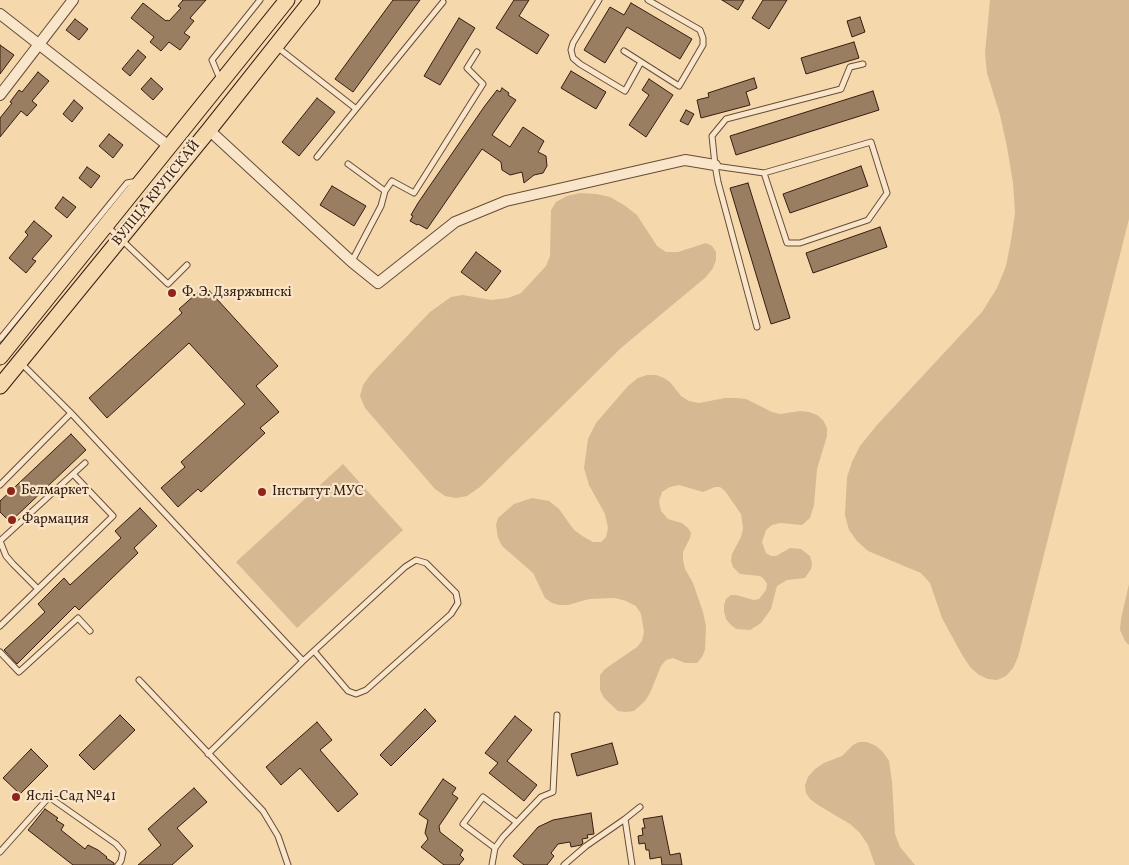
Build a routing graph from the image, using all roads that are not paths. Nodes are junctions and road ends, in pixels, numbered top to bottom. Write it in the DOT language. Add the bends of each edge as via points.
graph roads {
  1 [pos="74,0"];
  2 [pos="260,0"];
  3 [pos="287,0"];
  4 [pos="312,0"];
  5 [pos="599,0"];
  6 [pos="648,0"];
  7 [pos="443,2"];
  8 [pos="0,14"];
  9 [pos="39,44"];
  10 [pos="275,46"];
  11 [pos="624,51"];
  12 [pos="477,52"];
  13 [pos="641,62"];
  14 [pos="864,64"];
  15 [pos="222,82"];
  16 [pos="0,95"];
  17 [pos="355,108"];
  18 [pos="209,130"];
  19 [pos="170,147"];
  20 [pos="316,157"];
  21 [pos="348,164"];
  22 [pos="714,166"];
  23 [pos="764,173"];
  24 [pos="143,180"];
  25 [pos="385,191"];
  26 [pos="106,225"];
  27 [pos="121,239"];
  28 [pos="352,262"];
  29 [pos="187,265"];
  30 [pos="757,327"];
  31 [pos="0,339"];
  32 [pos="0,357"];
  33 [pos="20,362"];
  34 [pos="0,386"];
  35 [pos="71,413"];
  36 [pos="85,463"];
  37 [pos="73,474"];
  38 [pos="0,486"];
  39 [pos="0,541"];
  40 [pos="37,588"];
  41 [pos="0,626"];
  42 [pos="90,631"];
  43 [pos="314,651"];
  44 [pos="0,652"];
  45 [pos="303,661"];
  46 [pos="139,680"];
  47 [pos="557,715"];
  48 [pos="208,754"];
  49 [pos="640,807"];
  50 [pos="625,819"];
  51 [pos="516,822"];
  52 [pos="495,848"];
  53 [pos="0,852"];
  54 [pos="118,865"];
  55 [pos="288,865"];
  56 [pos="492,865"];
  57 [pos="564,865"];
  58 [pos="632,865"];
  1 -- 9 [label="street"];
  2 -- 15 [label="lane" via="212,60"];
  3 -- 15 [label="main road, ВУЛІЦА КРУПСКАЙ"];
  4 -- 10 [label="main road, ВУЛІЦА КРУПСКАЙ"];
  5 -- 13 [label="lane" via="573,43 573,58 625,91"];
  6 -- 13 [label="lane" via="700,30 703,45 679,86"];
  7 -- 17 [label="lane"];
  8 -- 9 [label="street"];
  9 -- 16 [label="street"];
  9 -- 19 [label="street"];
  10 -- 17 [label="lane"];
  10 -- 18 [label="main road, ВУЛІЦА КРУПСКАЙ"];
  11 -- 13 [label="lane"];
  12 -- 25 [label="lane" via="467,68 483,84 414,193 392,180"];
  14 -- 22 [label="lane" via="850,68 841,89 726,119 712,136"];
  15 -- 19 [label="main road, ВУЛІЦА КРУПСКАЙ"];
  17 -- 20 [label="lane"];
  18 -- 27 [label="main road, ВУЛІЦА КРУПСКАЙ"];
  18 -- 28 [label="street"];
  19 -- 24 [label="main road, ВУЛІЦА КРУПСКАЙ"];
  21 -- 25 [label="lane"];
  22 -- 23 [label="lane"];
  22 -- 28 [label="street" via="685,160 506,201 455,222 378,283"];
  22 -- 30 [label="lane"];
  23 -- 23 [label="lane" via="871,142 887,193 868,220 800,242 787,243"];
  24 -- 26 [label="main road, ВУЛІЦА КРУПСКАЙ"];
  24 -- 31 [label="lane" via="127,183"];
  25 -- 28 [label="lane" via="381,206"];
  26 -- 27 [label="lane"];
  26 -- 32 [label="main road, ВУЛІЦА КРУПСКАЙ"];
  27 -- 29 [label="lane" via="168,284"];
  27 -- 33 [label="main road, ВУЛІЦА КРУПСКАЙ"];
  33 -- 34 [label="main road, ВУЛІЦА КРУПСКАЙ"];
  33 -- 35 [label="lane"];
  35 -- 38 [label="lane"];
  35 -- 45 [label="lane"];
  36 -- 37 [label="lane"];
  37 -- 39 [label="lane"];
  37 -- 40 [label="lane" via="113,516"];
  39 -- 40 [label="lane" via="6,556"];
  40 -- 41 [label="lane"];
  42 -- 44 [label="lane" via="78,618 19,672"];
  43 -- 43 [label="lane" via="416,560 426,563 456,593 458,603 451,614 366,690 356,694 348,691"];
  43 -- 45 [label="lane"];
  45 -- 48 [label="lane"];
  46 -- 48 [label="lane"];
  47 -- 51 [label="lane" via="553,792 541,797"];
  48 -- 55 [label="lane" via="262,811 278,836"];
  49 -- 50 [label="lane"];
  50 -- 57 [label="lane"];
  50 -- 58 [label="lane"];
  51 -- 52 [label="lane"];
  51 -- 52 [label="lane" via="483,797 463,824"];
  52 -- 56 [label="lane"];
  53 -- 54 [label="lane" via="49,797 116,844 123,852"];
}
